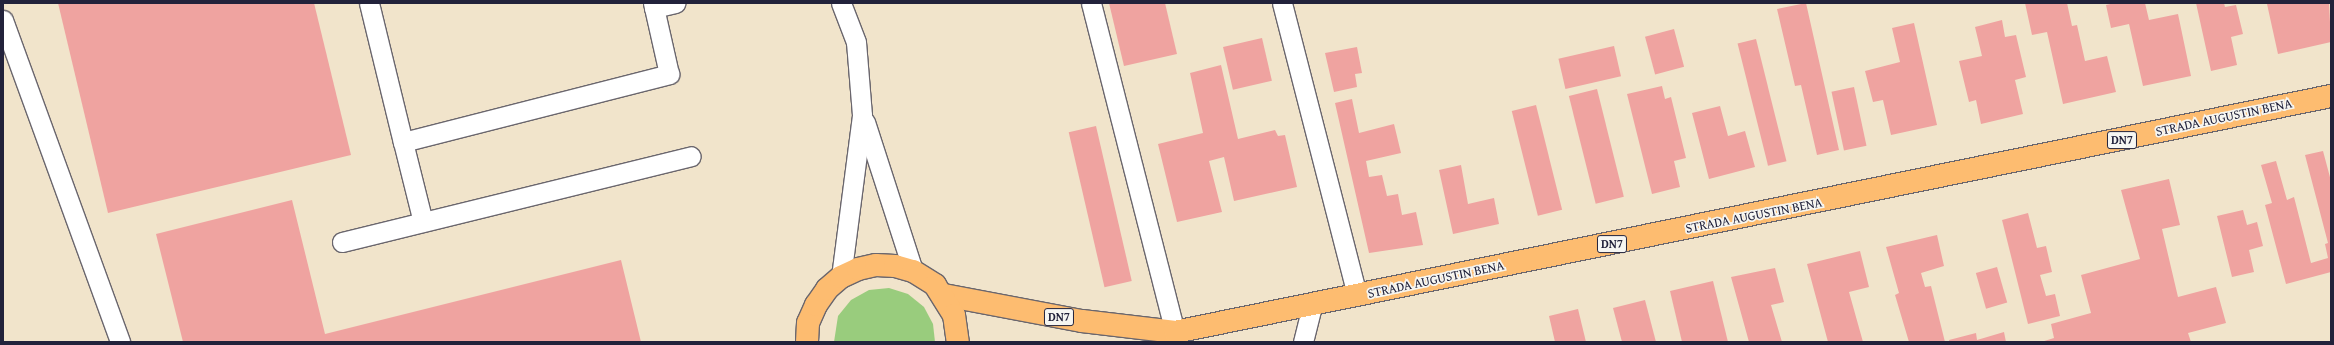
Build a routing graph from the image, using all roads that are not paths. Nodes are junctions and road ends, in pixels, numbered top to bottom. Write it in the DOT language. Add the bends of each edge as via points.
graph roads {
  1 [pos="369,3"];
  2 [pos="674,3"];
  3 [pos="842,3"];
  4 [pos="1091,3"];
  5 [pos="1282,3"];
  6 [pos="654,5"];
  7 [pos="3,20"];
  8 [pos="2331,96"];
  9 [pos="862,115"];
  10 [pos="403,142"];
  11 [pos="691,156"];
  12 [pos="423,222"];
  13 [pos="342,242"];
  14 [pos="912,271"];
  15 [pos="841,277"];
  16 [pos="944,295"];
  17 [pos="1357,296"];
  18 [pos="1312,305"];
  19 [pos="808,332"];
  20 [pos="1166,337"];
  21 [pos="120,342"];
  22 [pos="790,342"];
  23 [pos="958,342"];
  24 [pos="1303,342"];
  25 [pos="1306,342"];
  1 -- 10 [label="lane"];
  2 -- 6 [label="lane"];
  3 -- 9 [label="lane" via="856,42"];
  4 -- 20 [label="lane"];
  5 -- 17 [label="lane"];
  6 -- 10 [label="lane" via="669,74"];
  7 -- 21 [label="lane"];
  8 -- 17 [label="main road, STRADA AUGUSTIN BENA / DN7"];
  9 -- 14 [label="lane"];
  9 -- 15 [label="lane"];
  10 -- 12 [label="lane"];
  11 -- 12 [label="lane"];
  12 -- 13 [label="lane"];
  14 -- 15 [label="main road" via="895,266 876,265 858,269"];
  14 -- 16 [label="main road" via="924,277"];
  15 -- 19 [label="main road" via="827,289 816,305"];
  16 -- 20 [label="main road, STRADA AUGUSTIN BENA / DN7"];
  16 -- 23 [label="main road" via="954,315"];
  17 -- 18 [label="main road, STRADA AUGUSTIN BENA / DN7"];
  18 -- 20 [label="main road, STRADA AUGUSTIN BENA / DN7"];
  18 -- 24 [label="lane"];
  18 -- 25 [label="lane"];
  19 -- 22 [label="main road"];
}
